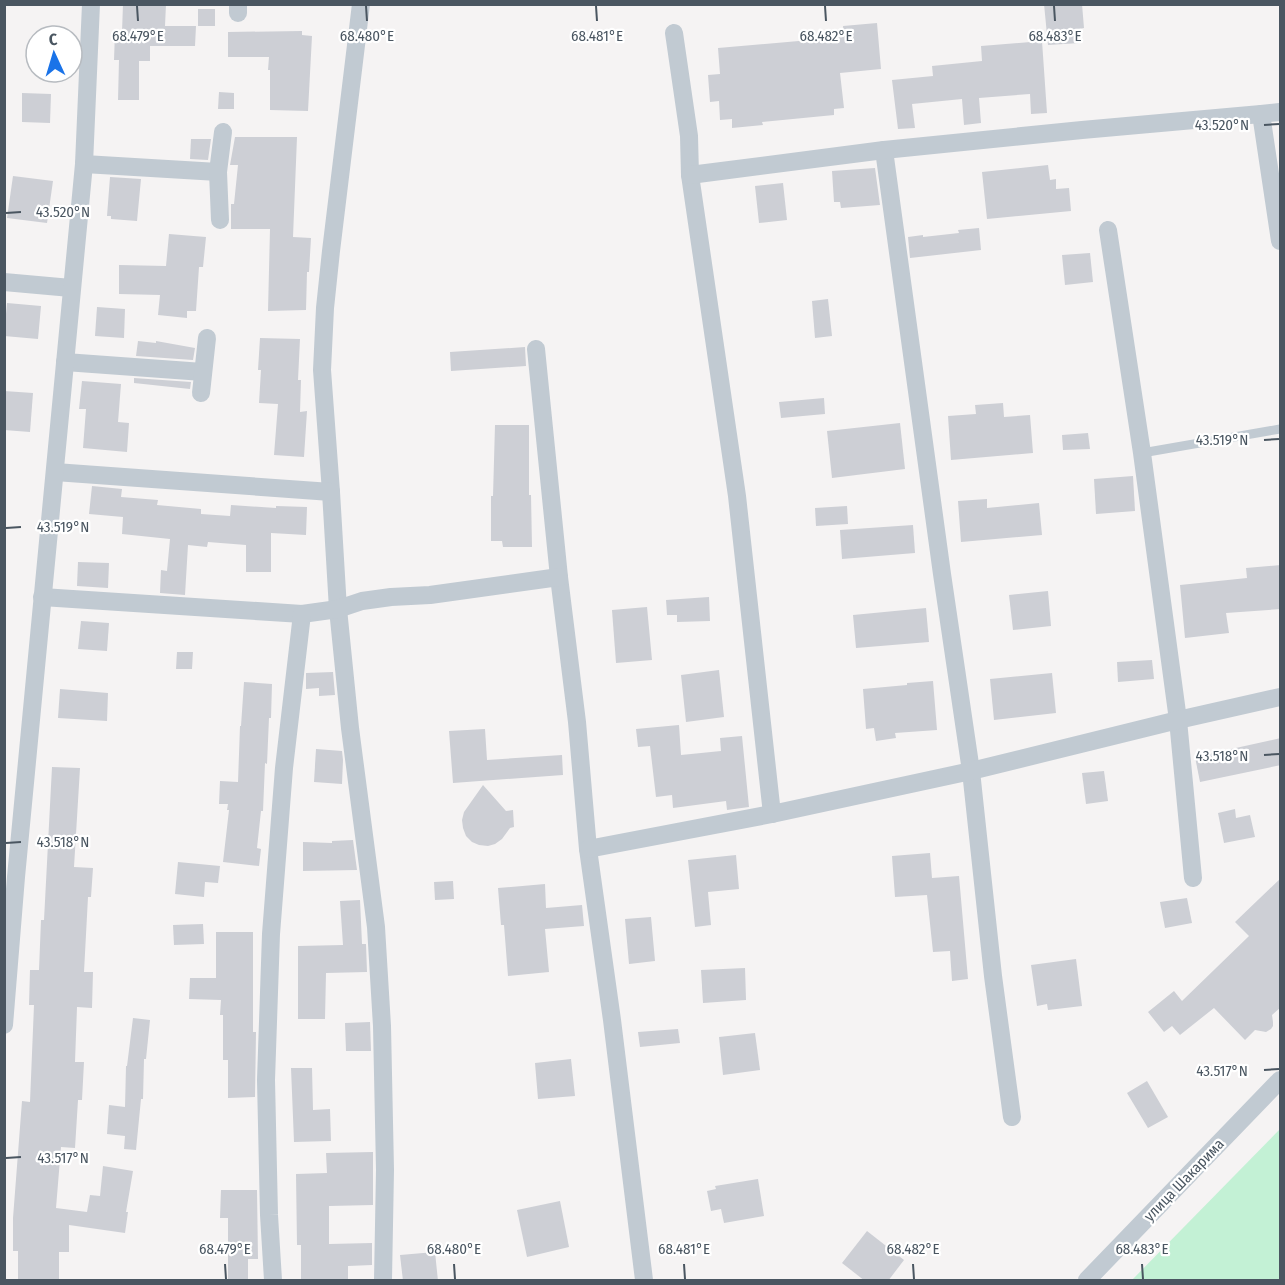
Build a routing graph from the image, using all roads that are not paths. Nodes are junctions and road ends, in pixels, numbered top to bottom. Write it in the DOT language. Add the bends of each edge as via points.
graph roads {
  1 [pos="91,4"];
  2 [pos="361,4"];
  3 [pos="674,33"];
  4 [pos="1281,112"];
  5 [pos="1261,114"];
  6 [pos="223,132"];
  7 [pos="884,150"];
  8 [pos="84,164"];
  9 [pos="218,172"];
  10 [pos="690,175"];
  11 [pos="220,220"];
  12 [pos="1108,230"];
  13 [pos="1281,241"];
  14 [pos="4,282"];
  15 [pos="71,288"];
  16 [pos="207,338"];
  17 [pos="536,349"];
  18 [pos="64,362"];
  19 [pos="203,372"];
  20 [pos="201,393"];
  21 [pos="1281,429"];
  22 [pos="1142,453"];
  23 [pos="55,472"];
  24 [pos="331,492"];
  25 [pos="559,577"];
  26 [pos="42,597"];
  27 [pos="338,609"];
  28 [pos="302,614"];
  29 [pos="1281,697"];
  30 [pos="1178,720"];
  31 [pos="971,771"];
  32 [pos="772,814"];
  33 [pos="588,849"];
  34 [pos="1193,878"];
  35 [pos="4,1025"];
  36 [pos="1281,1080"];
  37 [pos="1012,1117"];
  38 [pos="273,1281"];
  39 [pos="383,1281"];
  40 [pos="644,1281"];
  41 [pos="1087,1281"];
  1 -- 8 [label="street"];
  2 -- 24 [label="street" via="325,308 322,370"];
  3 -- 10 [label="street"];
  4 -- 5 [label="street"];
  5 -- 7 [label="street"];
  5 -- 13 [label="street"];
  6 -- 9 [label="street"];
  7 -- 10 [label="street"];
  7 -- 31 [label="street"];
  8 -- 9 [label="street"];
  8 -- 15 [label="street"];
  9 -- 11 [label="street"];
  10 -- 32 [label="street" via="737,496"];
  12 -- 22 [label="street"];
  14 -- 15 [label="street"];
  15 -- 18 [label="street"];
  16 -- 19 [label="street"];
  17 -- 25 [label="street"];
  18 -- 19 [label="street"];
  18 -- 23 [label="street"];
  19 -- 20 [label="street"];
  21 -- 22 [label="lane"];
  22 -- 30 [label="street"];
  23 -- 24 [label="street"];
  23 -- 26 [label="street"];
  24 -- 27 [label="street"];
  25 -- 27 [label="street" via="362,601"];
  25 -- 33 [label="street"];
  26 -- 28 [label="street"];
  26 -- 35 [label="street"];
  27 -- 28 [label="street"];
  27 -- 39 [label="street" via="376,927 385,1170"];
  28 -- 38 [label="street" via="284,768 271,934 266,1080"];
  29 -- 30 [label="street"];
  30 -- 31 [label="street"];
  30 -- 34 [label="street"];
  31 -- 32 [label="street"];
  31 -- 37 [label="street"];
  32 -- 33 [label="street"];
  33 -- 40 [label="street"];
  36 -- 41 [label="street, улица Шакарима"];
}
